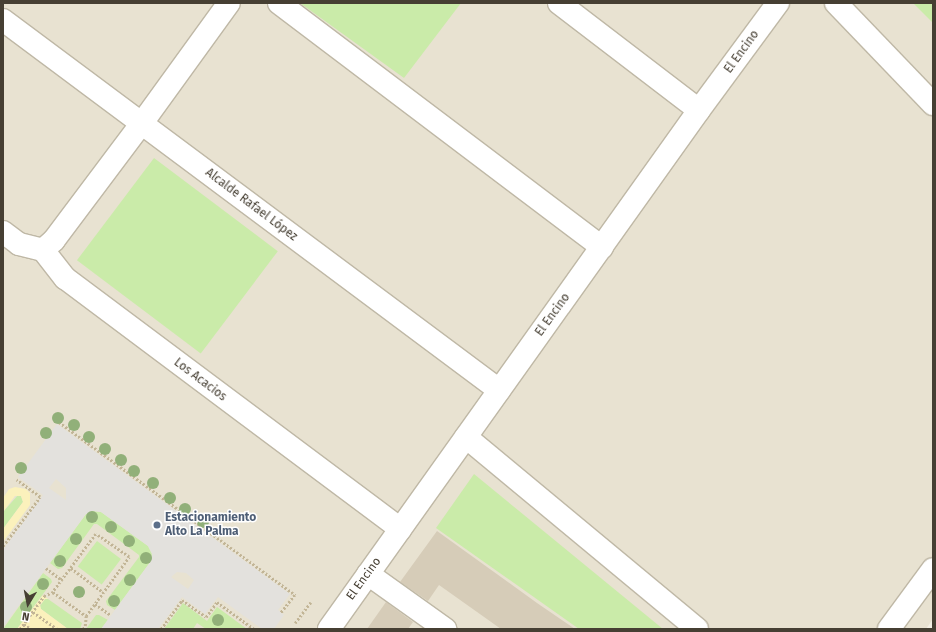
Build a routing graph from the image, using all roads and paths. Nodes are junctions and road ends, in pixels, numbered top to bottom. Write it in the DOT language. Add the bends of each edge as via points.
graph roads {
  1 [pos="229,3"];
  2 [pos="280,3"];
  3 [pos="559,3"];
  4 [pos="778,3"];
  5 [pos="836,3"];
  6 [pos="3,20"];
  7 [pos="933,104"];
  8 [pos="699,110"];
  9 [pos="142,123"];
  10 [pos="3,232"];
  11 [pos="602,247"];
  12 [pos="43,250"];
  13 [pos="499,390"];
  14 [pos="59,422"];
  15 [pos="466,437"];
  16 [pos="17,480"];
  17 [pos="400,529"];
  18 [pos="3,546"];
  19 [pos="46,568"];
  20 [pos="71,568"];
  21 [pos="933,569"];
  22 [pos="368,574"];
  23 [pos="62,580"];
  24 [pos="53,592"];
  25 [pos="104,592"];
  26 [pos="310,602"];
  27 [pos="95,604"];
  28 [pos="33,612"];
  29 [pos="281,613"];
  30 [pos="111,615"];
  31 [pos="86,616"];
  32 [pos="295,623"];
  33 [pos="24,624"];
  34 [pos="20,629"];
  35 [pos="30,629"];
  36 [pos="57,629"];
  37 [pos="83,629"];
  38 [pos="161,629"];
  39 [pos="254,629"];
  40 [pos="329,629"];
  41 [pos="445,629"];
  42 [pos="697,629"];
  43 [pos="889,629"];
  1 -- 9 [label="street"];
  2 -- 11 [label="street"];
  3 -- 8 [label="street"];
  4 -- 8 [label="street, El Encino"];
  5 -- 7 [label="street"];
  6 -- 9 [label="street, Alcalde Rafael López"];
  8 -- 11 [label="street, El Encino"];
  9 -- 12 [label="street" via="54,240"];
  9 -- 13 [label="street, Alcalde Rafael López"];
  10 -- 12 [label="street" via="19,244"];
  11 -- 13 [label="street, El Encino"];
  12 -- 17 [label="street, Los Acacios" via="65,278"];
  13 -- 15 [label="street, El Encino"];
  14 -- 29 [label="path" via="294,594"];
  15 -- 17 [label="street, El Encino"];
  15 -- 42 [label="street"];
  16 -- 18 [label="path" via="40,497"];
  17 -- 22 [label="street, El Encino"];
  19 -- 23 [label="path"];
  20 -- 23 [label="path"];
  20 -- 25 [label="path"];
  20 -- 25 [label="path" via="96,534 129,558"];
  21 -- 43 [label="street"];
  22 -- 40 [label="street, El Encino"];
  22 -- 41 [label="street"];
  23 -- 24 [label="path"];
  24 -- 28 [label="path" via="44,596"];
  24 -- 31 [label="path"];
  25 -- 27 [label="path"];
  26 -- 32 [label="path"];
  27 -- 30 [label="path"];
  27 -- 31 [label="path"];
  28 -- 33 [label="path"];
  28 -- 36 [label="path"];
  31 -- 37 [label="path"];
  33 -- 34 [label="path"];
  33 -- 35 [label="path"];
  38 -- 39 [label="path" via="182,600 206,618 217,602"];
}
